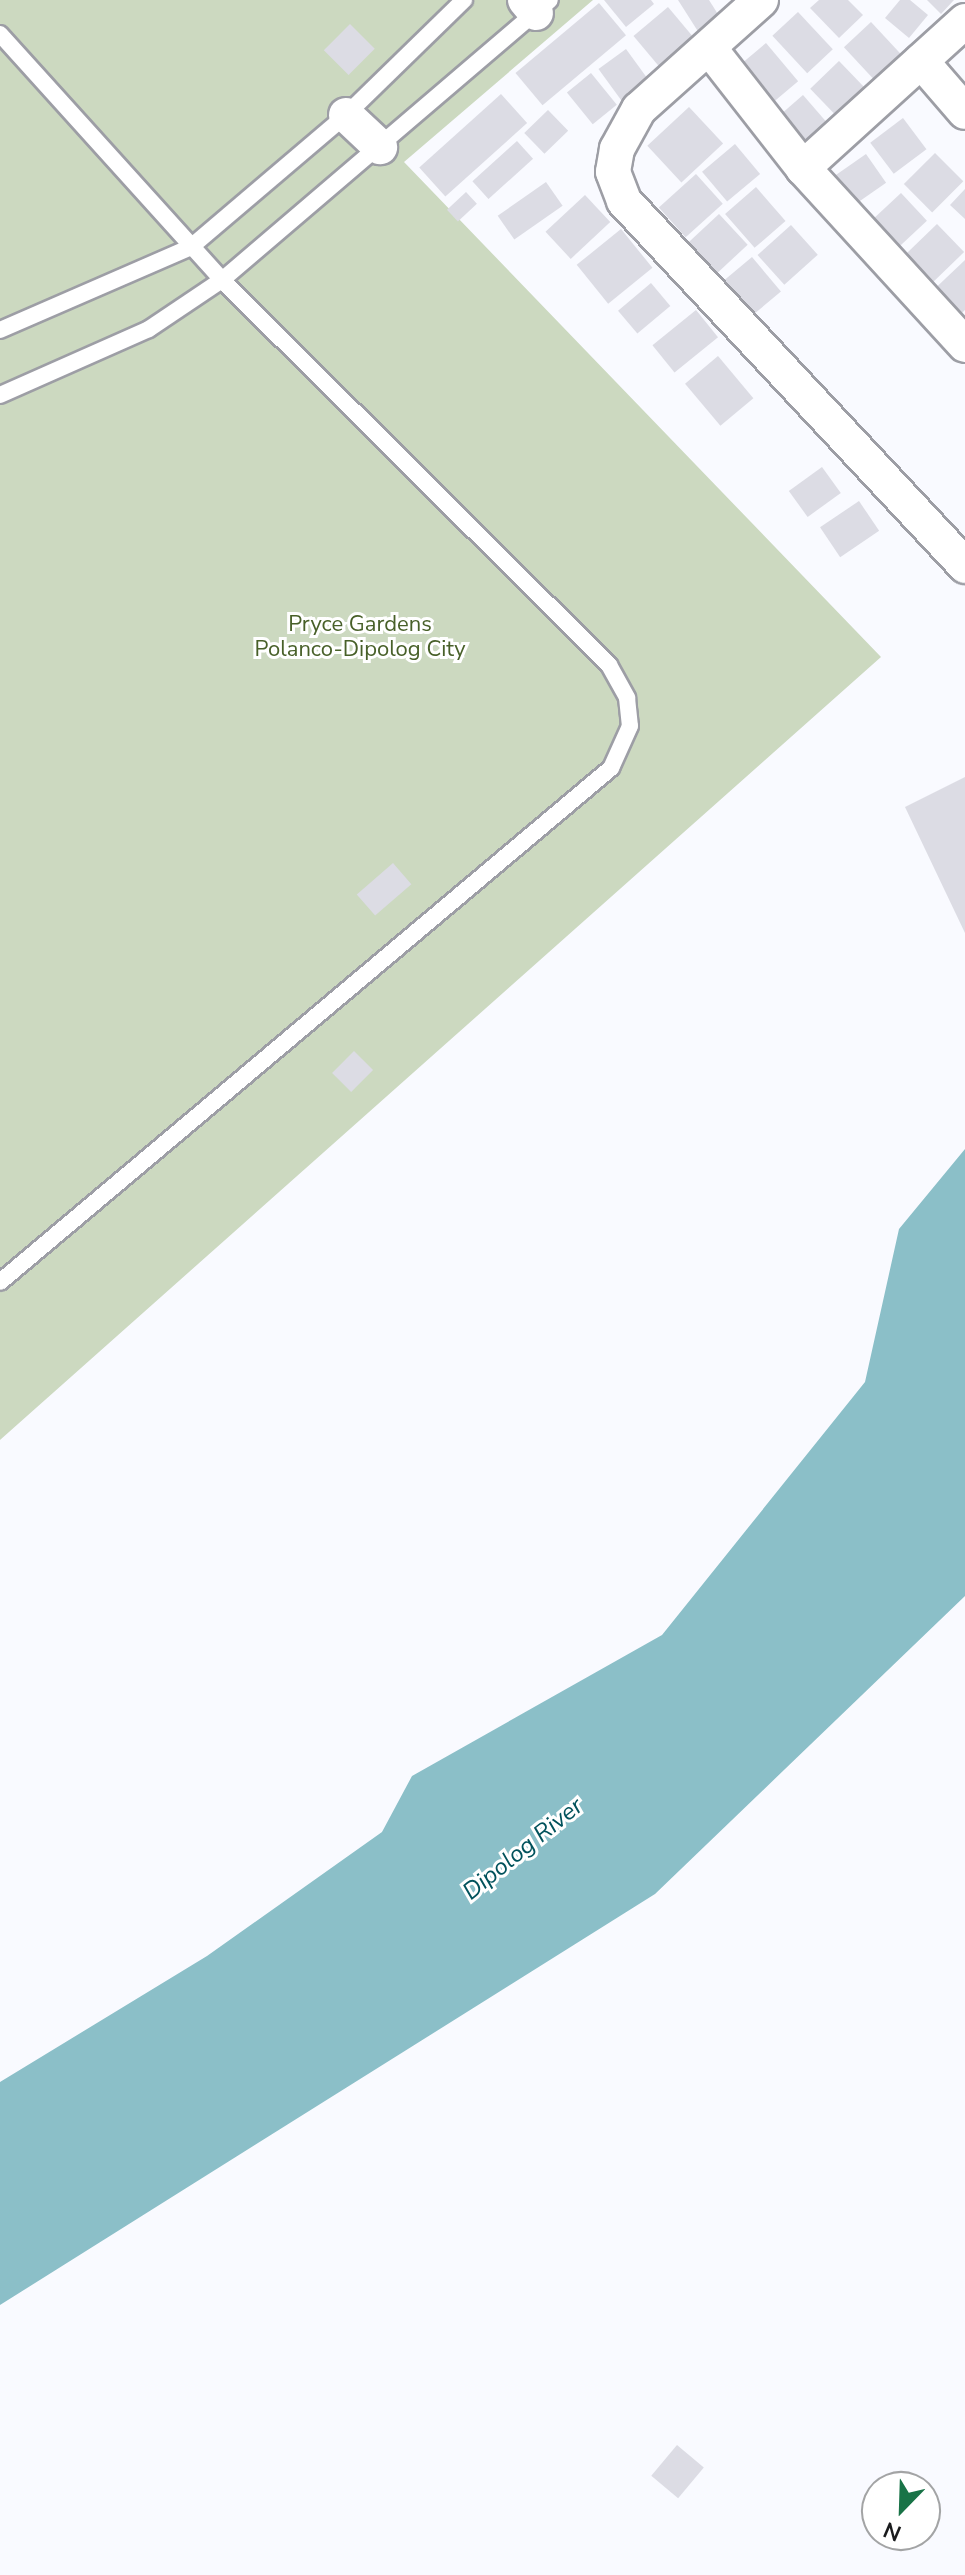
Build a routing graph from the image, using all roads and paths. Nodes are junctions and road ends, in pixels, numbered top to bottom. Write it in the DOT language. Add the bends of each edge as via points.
graph roads {
  1 [pos="464,0"];
  2 [pos="761,0"];
  3 [pos="537,4"];
  4 [pos="965,21"];
  5 [pos="0,34"];
  6 [pos="710,49"];
  7 [pos="921,61"];
  8 [pos="965,112"];
  9 [pos="346,115"];
  10 [pos="380,147"];
  11 [pos="803,168"];
  12 [pos="191,247"];
  13 [pos="222,280"];
  14 [pos="0,330"];
  15 [pos="965,345"];
  16 [pos="0,395"];
  17 [pos="965,566"];
  18 [pos="0,1282"];
  1 -- 9 [label="lane"];
  2 -- 6 [label="street"];
  3 -- 10 [label="lane"];
  4 -- 7 [label="street"];
  5 -- 12 [label="lane"];
  6 -- 11 [label="street"];
  6 -- 17 [label="street" via="639,109 617,149 613,172 624,201"];
  7 -- 8 [label="street"];
  7 -- 11 [label="street"];
  9 -- 10 [label="street"];
  9 -- 12 [label="lane"];
  10 -- 13 [label="lane"];
  11 -- 15 [label="street"];
  12 -- 13 [label="lane"];
  12 -- 14 [label="lane"];
  13 -- 16 [label="lane" via="149,329"];
  13 -- 18 [label="lane" via="609,665 627,698 630,726 611,768"];
}
